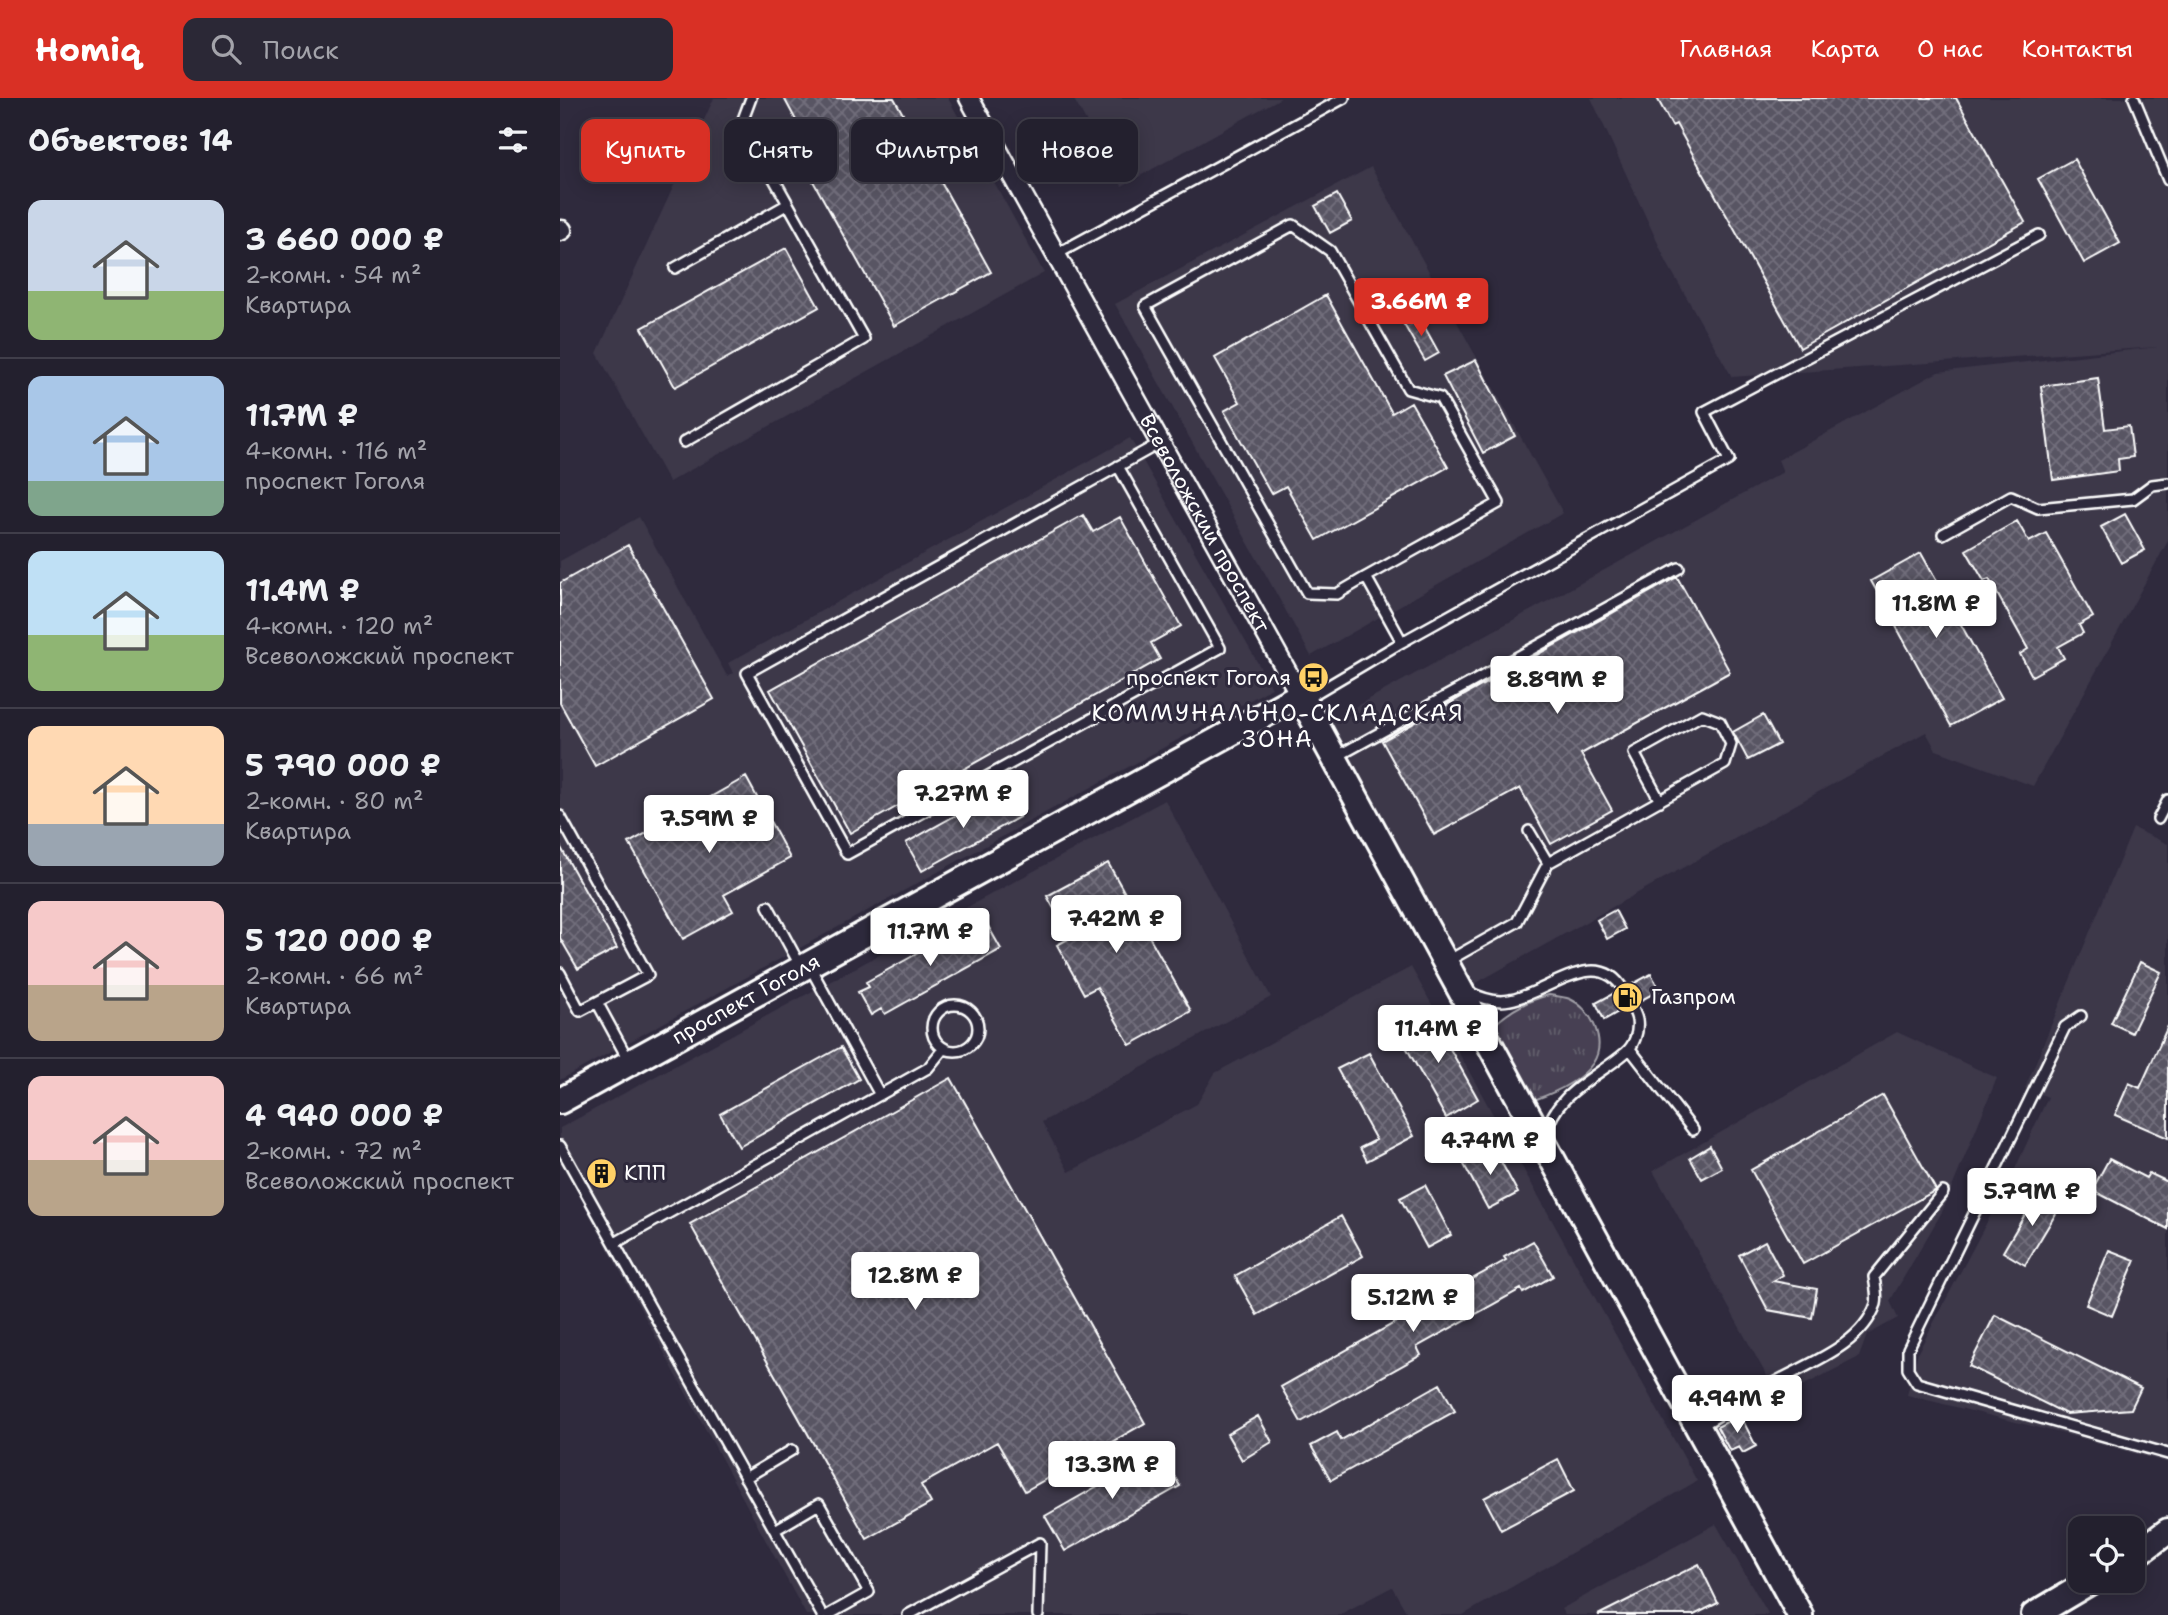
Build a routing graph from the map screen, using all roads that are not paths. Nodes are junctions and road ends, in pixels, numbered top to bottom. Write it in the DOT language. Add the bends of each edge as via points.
graph roads {
  1 [pos="751,98"];
  2 [pos="969,98"];
  3 [pos="1344,98"];
  4 [pos="2134,98"];
  5 [pos="2168,180"];
  6 [pos="788,204"];
  7 [pos="2039,235"];
  8 [pos="1055,255"];
  9 [pos="675,268"];
  10 [pos="684,442"];
  11 [pos="1160,443"];
  12 [pos="1118,466"];
  13 [pos="2168,483"];
  14 [pos="1943,534"];
  15 [pos="1679,568"];
  16 [pos="1366,577"];
  17 [pos="1402,642"];
  18 [pos="1301,698"];
  19 [pos="1334,758"];
  20 [pos="2168,800"];
  21 [pos="1660,801"];
  22 [pos="560,816"];
  23 [pos="2158,819"];
  24 [pos="1529,831"];
  25 [pos="1548,863"];
  26 [pos="768,906"];
  27 [pos="1446,962"];
  28 [pos="805,966"];
  29 [pos="560,973"];
  30 [pos="1460,987"];
  31 [pos="597,1002"];
  32 [pos="2081,1016"];
  33 [pos="944,1048"];
  34 [pos="1630,1049"];
  35 [pos="630,1063"];
  36 [pos="880,1095"];
  37 [pos="560,1101"];
  38 [pos="1693,1130"];
  39 [pos="1545,1143"];
  40 [pos="560,1146"];
  41 [pos="1943,1192"];
  42 [pos="615,1244"];
  43 [pos="1698,1428"];
  44 [pos="792,1450"];
  45 [pos="2168,1454"];
  46 [pos="746,1478"];
  47 [pos="775,1530"];
  48 [pos="2168,1531"];
  49 [pos="2145,1548"];
  50 [pos="2071,1593"];
  51 [pos="825,1615"];
  52 [pos="908,1615"];
  53 [pos="1038,1615"];
  54 [pos="1800,1615"];
  55 [pos="2034,1615"];
  1 -- 6 [label="lane" via="742,122"];
  2 -- 8 [label="street, Всеволожский проспект"];
  3 -- 8 [label="lane"];
  4 -- 5 [label="lane"];
  6 -- 9 [label="lane"];
  6 -- 10 [label="lane" via="864,339"];
  7 -- 17 [label="lane" via="1704,412 1729,460"];
  8 -- 11 [label="street, Всеволожский проспект"];
  11 -- 12 [label="lane"];
  11 -- 18 [label="street, Всеволожский проспект"];
  12 -- 12 [label="lane" via="747,673 847,854 1220,648"];
  13 -- 14 [label="lane" via="2152,485 2133,499 2038,508 2011,496"];
  15 -- 19 [label="lane"];
  16 -- 16 [label="lane" via="1499,503 1440,398 1408,389 1331,251 1293,225 1145,306 1307,593 1337,594"];
  16 -- 17 [label="lane"];
  17 -- 18 [label="lane"];
  18 -- 19 [label="street, Всеволожский проспект"];
  18 -- 28 [label="street, проспект Гоголя"];
  19 -- 27 [label="street, Всеволожский проспект"];
  20 -- 23 [label="lane"];
  21 -- 21 [label="lane" via="1634,753 1702,715 1720,722 1731,744 1725,764"];
  21 -- 25 [label="lane"];
  22 -- 31 [label="lane" via="648,975"];
  24 -- 25 [label="lane"];
  25 -- 27 [label="lane" via="1517,922"];
  26 -- 28 [label="lane"];
  27 -- 30 [label="street, Всеволожский проспект"];
  28 -- 35 [label="street, проспект Гоголя"];
  28 -- 36 [label="lane"];
  29 -- 31 [label="lane" via="580,1011"];
  30 -- 34 [label="lane" via="1478,997 1510,1000 1576,974 1608,973 1634,1010 1637,1035"];
  30 -- 39 [label="street, Всеволожский проспект"];
  31 -- 35 [label="lane"];
  32 -- 45 [label="lane" via="2065,1027 1908,1349 1908,1369 1917,1383"];
  33 -- 33 [label="lane" via="933,1035 935,1017 949,1006 966,1008 977,1022 975,1040 961,1051"];
  33 -- 36 [label="lane" via="928,1068"];
  34 -- 38 [label="lane"];
  34 -- 39 [label="lane" via="1566,1096 1548,1122"];
  35 -- 37 [label="street, проспект Гоголя"];
  36 -- 42 [label="lane"];
  39 -- 43 [label="street, Всеволожский проспект"];
  40 -- 42 [label="lane"];
  41 -- 43 [label="lane" via="1874,1277 1877,1301 1855,1334"];
  42 -- 46 [label="lane"];
  43 -- 54 [label="street, Всеволожский проспект"];
  44 -- 46 [label="lane"];
  46 -- 47 [label="lane"];
  47 -- 51 [label="lane"];
  47 -- 51 [label="lane" via="819,1504 869,1592"];
  48 -- 49 [label="street"];
  50 -- 55 [label="street"];
  52 -- 53 [label="lane" via="1041,1543"];
}
